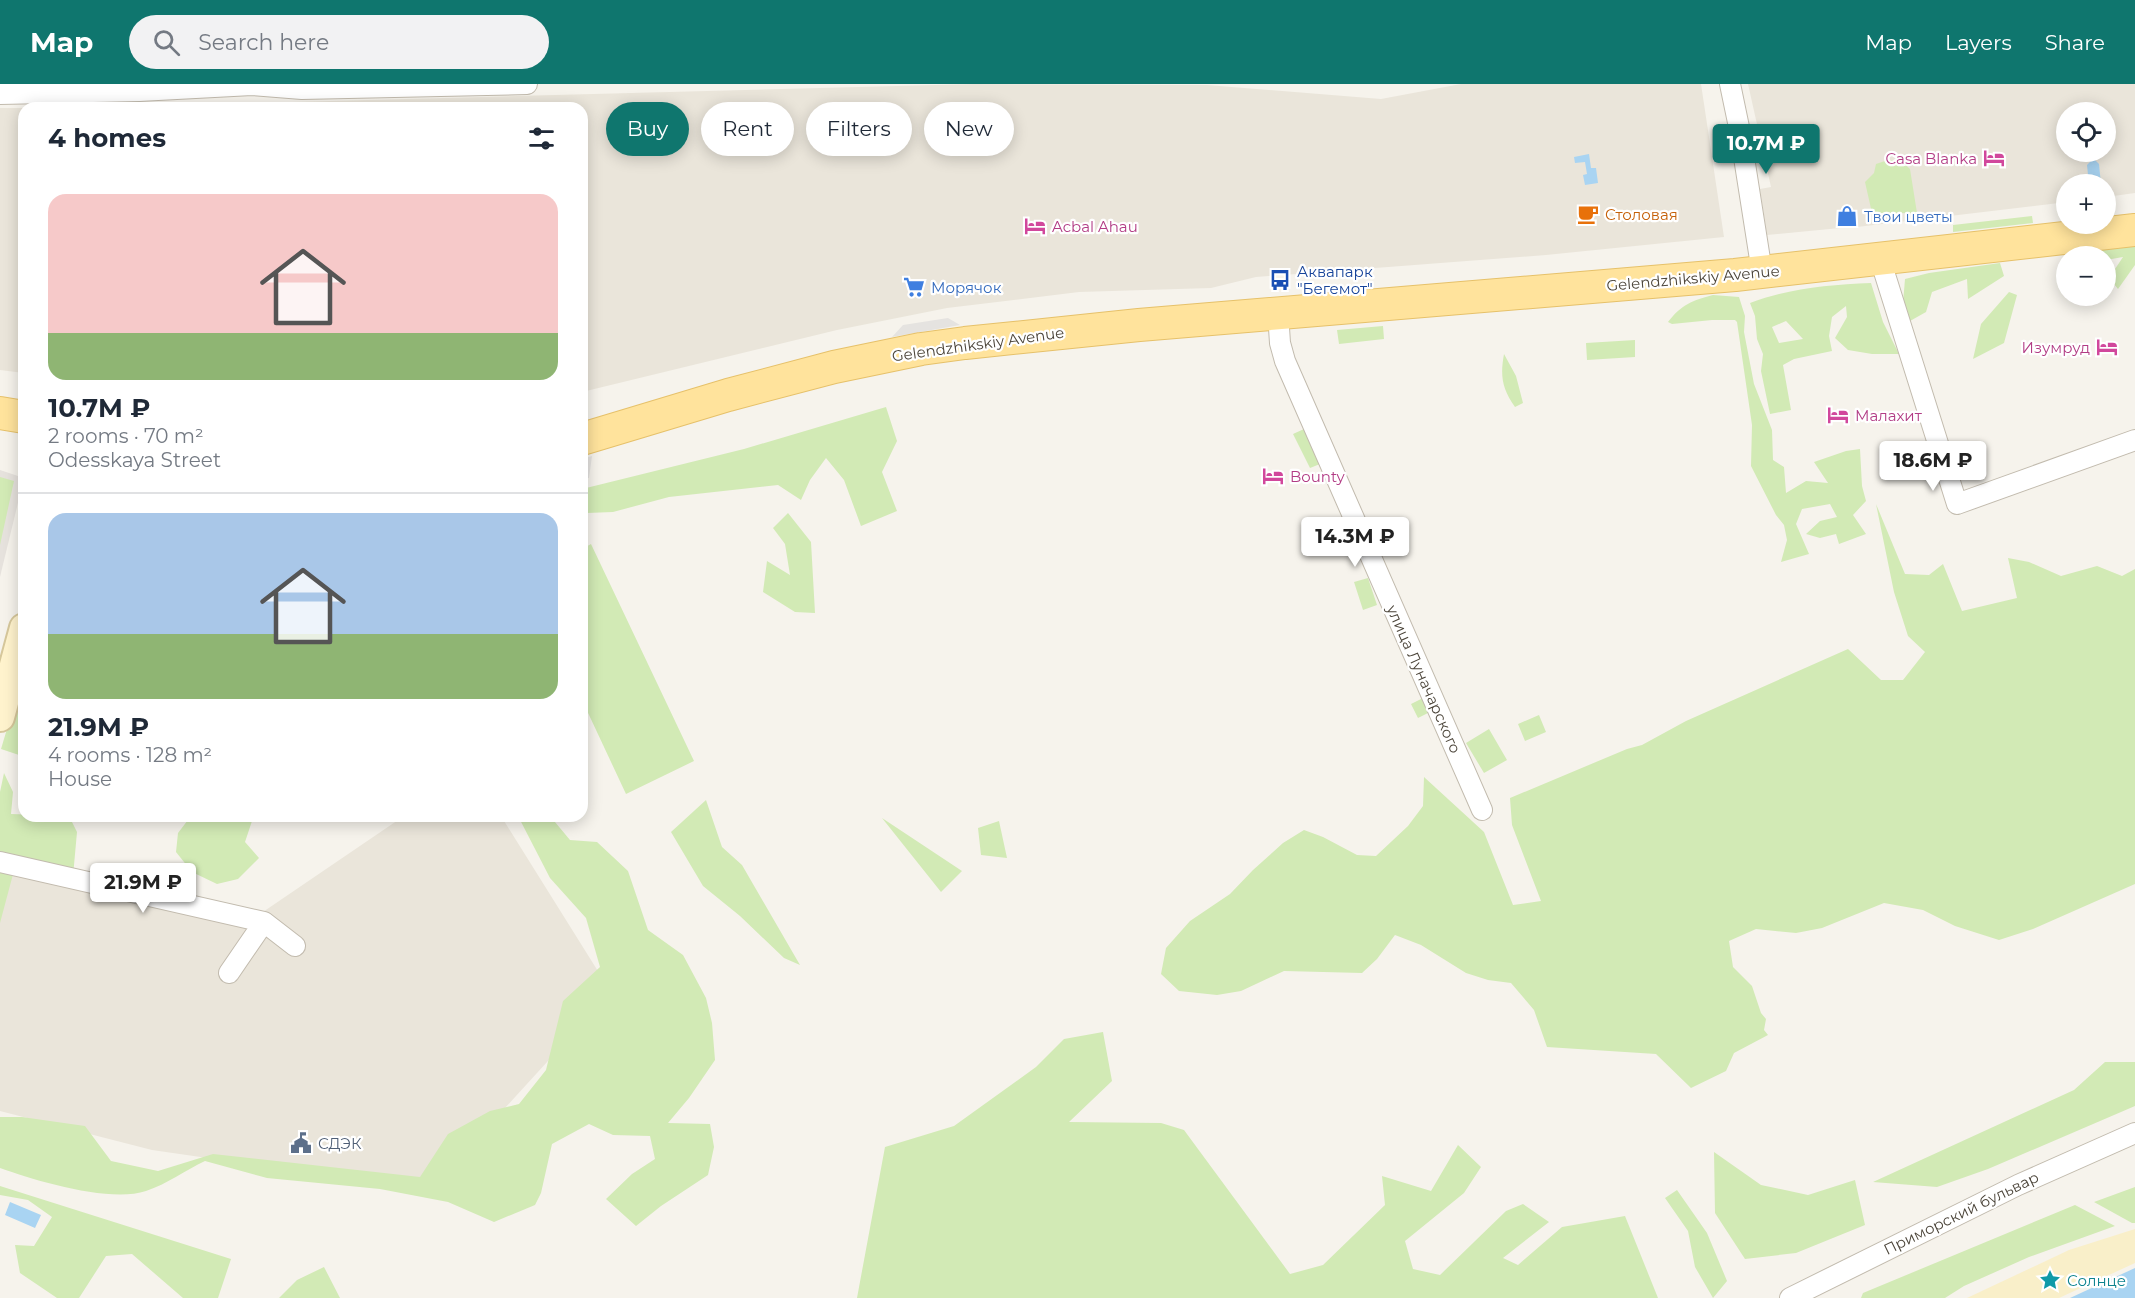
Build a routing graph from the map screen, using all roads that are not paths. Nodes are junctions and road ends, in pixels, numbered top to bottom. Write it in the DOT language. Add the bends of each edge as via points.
graph roads {
  1 [pos="527,84"];
  2 [pos="1731,84"];
  3 [pos="0,94"];
  4 [pos="139,94"];
  5 [pos="2135,230"];
  6 [pos="1880,259"];
  7 [pos="1762,272"];
  8 [pos="1278,313"];
  9 [pos="0,413"];
  10 [pos="18,416"];
  11 [pos="588,437"];
  12 [pos="2135,440"];
  13 [pos="18,650"];
  14 [pos="0,717"];
  15 [pos="1482,810"];
  16 [pos="0,862"];
  17 [pos="264,922"];
  18 [pos="295,946"];
  19 [pos="230,974"];
  20 [pos="2135,1133"];
  21 [pos="1790,1298"];
  1 -- 4 [label="street" via="302,89 252,85"];
  2 -- 7 [label="street"];
  3 -- 4 [label="street"];
  5 -- 6 [label="main road, Gelendzhikskiy Avenue"];
  6 -- 7 [label="main road, Gelendzhikskiy Avenue"];
  6 -- 12 [label="street" via="1957,504"];
  7 -- 8 [label="main road, Gelendzhikskiy Avenue"];
  8 -- 11 [label="main road, Gelendzhikskiy Avenue" via="1036,334 921,350 834,367"];
  8 -- 15 [label="street, улица Луначарского" via="1285,361"];
  9 -- 10 [label="main road"];
  13 -- 14 [label="street"];
  16 -- 17 [label="street"];
  17 -- 18 [label="street"];
  17 -- 19 [label="street"];
  20 -- 21 [label="street, Приморский бульвар" via="2018,1185"];
}
